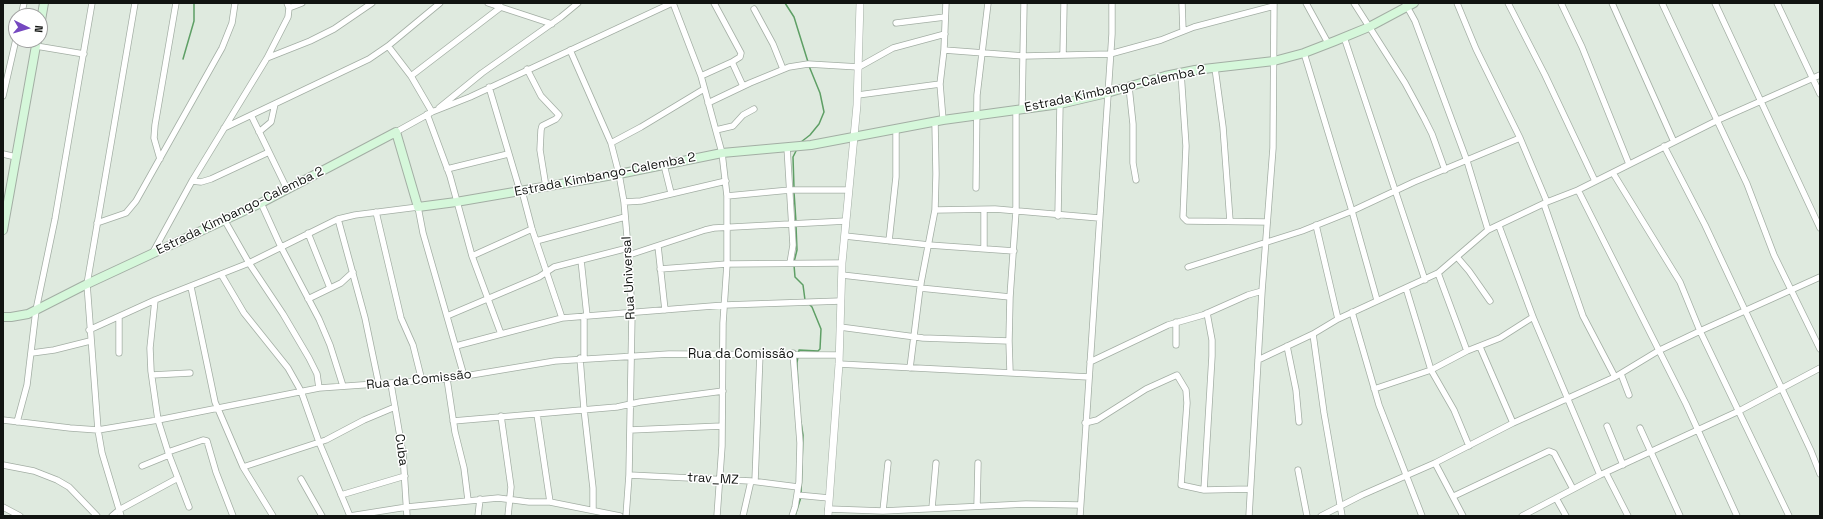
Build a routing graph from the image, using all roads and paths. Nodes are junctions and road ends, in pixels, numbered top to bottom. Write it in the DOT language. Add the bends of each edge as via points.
graph roads {
  1 [pos="92,3"];
  2 [pos="135,3"];
  3 [pos="176,3"];
  4 [pos="235,3"];
  5 [pos="302,3"];
  6 [pos="372,3"];
  7 [pos="440,3"];
  8 [pos="488,3"];
  9 [pos="578,3"];
  10 [pos="673,3"];
  11 [pos="714,3"];
  12 [pos="860,3"];
  13 [pos="946,3"];
  14 [pos="988,3"];
  15 [pos="1024,3"];
  16 [pos="1064,3"];
  17 [pos="1112,3"];
  18 [pos="1182,3"];
  19 [pos="1306,3"];
  20 [pos="1354,3"];
  21 [pos="1456,3"];
  22 [pos="1508,3"];
  23 [pos="1561,3"];
  24 [pos="1612,3"];
  25 [pos="1662,3"];
  26 [pos="1715,3"];
  27 [pos="1777,3"];
  28 [pos="1274,4"];
  29 [pos="1409,4"];
  30 [pos="288,6"];
  31 [pos="501,7"];
  32 [pos="754,9"];
  33 [pos="945,16"];
  34 [pos="896,22"];
  35 [pos="552,24"];
  36 [pos="1369,27"];
  37 [pos="1183,31"];
  38 [pos="945,34"];
  39 [pos="1344,37"];
  40 [pos="1328,43"];
  41 [pos="48,46"];
  42 [pos="388,46"];
  43 [pos="14,48"];
  44 [pos="36,48"];
  45 [pos="570,50"];
  46 [pos="944,50"];
  47 [pos="1304,52"];
  48 [pos="84,54"];
  49 [pos="983,54"];
  50 [pos="1110,54"];
  51 [pos="1063,55"];
  52 [pos="1024,56"];
  53 [pos="267,58"];
  54 [pos="1274,61"];
  55 [pos="732,62"];
  56 [pos="859,67"];
  57 [pos="1215,68"];
  58 [pos="527,69"];
  59 [pos="783,69"];
  60 [pos="1181,73"];
  61 [pos="1820,75"];
  62 [pos="411,76"];
  63 [pos="701,76"];
  64 [pos="1812,79"];
  65 [pos="940,84"];
  66 [pos="743,86"];
  67 [pos="1129,86"];
  68 [pos="465,87"];
  69 [pos="489,87"];
  70 [pos="704,89"];
  71 [pos="1107,93"];
  72 [pos="1820,94"];
  73 [pos="858,95"];
  74 [pos="3,96"];
  75 [pos="470,97"];
  76 [pos="1761,101"];
  77 [pos="275,104"];
  78 [pos="708,104"];
  79 [pos="1060,104"];
  80 [pos="754,109"];
  81 [pos="438,110"];
  82 [pos="1019,110"];
  83 [pos="430,113"];
  84 [pos="251,115"];
  85 [pos="978,115"];
  86 [pos="1718,120"];
  87 [pos="939,121"];
  88 [pos="224,128"];
  89 [pos="896,128"];
  90 [pos="716,130"];
  91 [pos="259,132"];
  92 [pos="396,132"];
  93 [pos="855,135"];
  94 [pos="1520,138"];
  95 [pos="1674,142"];
  96 [pos="612,143"];
  97 [pos="1664,146"];
  98 [pos="790,147"];
  99 [pos="269,152"];
  100 [pos="722,153"];
  101 [pos="3,154"];
  102 [pos="508,154"];
  103 [pos="16,156"];
  104 [pos="160,159"];
  105 [pos="1467,161"];
  106 [pos="1629,164"];
  107 [pos="664,165"];
  108 [pos="447,169"];
  109 [pos="1445,170"];
  110 [pos="1613,173"];
  111 [pos="619,174"];
  112 [pos="1136,180"];
  113 [pos="192,181"];
  114 [pos="726,181"];
  115 [pos="1595,181"];
  116 [pos="546,187"];
  117 [pos="976,188"];
  118 [pos="287,189"];
  119 [pos="790,190"];
  120 [pos="849,190"];
  121 [pos="1578,190"];
  122 [pos="521,191"];
  123 [pos="1396,191"];
  124 [pos="671,193"];
  125 [pos="727,196"];
  126 [pos="456,202"];
  127 [pos="624,202"];
  128 [pos="1545,203"];
  129 [pos="261,204"];
  130 [pos="418,207"];
  131 [pos="935,210"];
  132 [pos="984,210"];
  133 [pos="1016,211"];
  134 [pos="1352,211"];
  135 [pos="376,212"];
  136 [pos="1058,216"];
  137 [pos="625,217"];
  138 [pos="1099,218"];
  139 [pos="338,219"];
  140 [pos="1230,220"];
  141 [pos="225,221"];
  142 [pos="846,221"];
  143 [pos="1267,222"];
  144 [pos="97,223"];
  145 [pos="792,224"];
  146 [pos="1316,225"];
  147 [pos="1499,226"];
  148 [pos="727,227"];
  149 [pos="1820,228"];
  150 [pos="532,229"];
  151 [pos="3,230"];
  152 [pos="1488,230"];
  153 [pos="308,233"];
  154 [pos="845,236"];
  155 [pos="536,241"];
  156 [pos="889,242"];
  157 [pos="1266,243"];
  158 [pos="929,245"];
  159 [pos="658,246"];
  160 [pos="281,247"];
  161 [pos="628,248"];
  162 [pos="984,249"];
  163 [pos="1014,251"];
  164 [pos="629,255"];
  165 [pos="151,256"];
  166 [pos="472,256"];
  167 [pos="1457,257"];
  168 [pos="581,260"];
  169 [pos="249,263"];
  170 [pos="790,263"];
  171 [pos="842,263"];
  172 [pos="727,264"];
  173 [pos="1188,267"];
  174 [pos="660,269"];
  175 [pos="353,272"];
  176 [pos="547,272"];
  177 [pos="1438,273"];
  178 [pos="221,274"];
  179 [pos="842,275"];
  180 [pos="1820,276"];
  181 [pos="1425,280"];
  182 [pos="87,284"];
  183 [pos="921,286"];
  184 [pos="191,287"];
  185 [pos="330,288"];
  186 [pos="1406,288"];
  187 [pos="1790,289"];
  188 [pos="1262,291"];
  189 [pos="1010,297"];
  190 [pos="308,298"];
  191 [pos="489,298"];
  192 [pos="155,300"];
  193 [pos="1376,300"];
  194 [pos="841,301"];
  195 [pos="1490,302"];
  196 [pos="725,305"];
  197 [pos="36,310"];
  198 [pos="665,310"];
  199 [pos="1744,310"];
  200 [pos="1352,312"];
  201 [pos="632,313"];
  202 [pos="1207,313"];
  203 [pos="447,316"];
  204 [pos="585,316"];
  205 [pos="7,317"];
  206 [pos="118,317"];
  207 [pos="1532,317"];
  208 [pos="562,318"];
  209 [pos="1338,319"];
  210 [pos="3,322"];
  211 [pos="1176,322"];
  212 [pos="840,327"];
  213 [pos="89,330"];
  214 [pos="1700,331"];
  215 [pos="501,334"];
  216 [pos="1313,334"];
  217 [pos="914,336"];
  218 [pos="90,341"];
  219 [pos="1009,341"];
  220 [pos="1176,345"];
  221 [pos="456,346"];
  222 [pos="1288,346"];
  223 [pos="1480,347"];
  224 [pos="1820,350"];
  225 [pos="1658,351"];
  226 [pos="1467,352"];
  227 [pos="32,353"];
  228 [pos="119,353"];
  229 [pos="723,353"];
  230 [pos="760,353"];
  231 [pos="793,354"];
  232 [pos="838,355"];
  233 [pos="630,356"];
  234 [pos="582,358"];
  235 [pos="1258,360"];
  236 [pos="1090,362"];
  237 [pos="838,364"];
  238 [pos="910,368"];
  239 [pos="1820,368"];
  240 [pos="1431,370"];
  241 [pos="1010,372"];
  242 [pos="190,373"];
  243 [pos="1621,374"];
  244 [pos="152,375"];
  245 [pos="464,376"];
  246 [pos="1088,377"];
  247 [pos="1615,377"];
  248 [pos="447,379"];
  249 [pos="422,381"];
  250 [pos="392,384"];
  251 [pos="379,385"];
  252 [pos="343,386"];
  253 [pos="320,388"];
  254 [pos="1781,388"];
  255 [pos="1374,390"];
  256 [pos="301,391"];
  257 [pos="723,391"];
  258 [pos="1629,395"];
  259 [pos="1566,399"];
  260 [pos="630,404"];
  261 [pos="396,407"];
  262 [pos="218,408"];
  263 [pos="584,409"];
  264 [pos="1739,411"];
  265 [pos="537,414"];
  266 [pos="501,416"];
  267 [pos="3,420"];
  268 [pos="158,420"];
  269 [pos="453,421"];
  270 [pos="17,422"];
  271 [pos="1299,422"];
  272 [pos="1085,423"];
  273 [pos="1513,423"];
  274 [pos="722,426"];
  275 [pos="1607,426"];
  276 [pos="1640,428"];
  277 [pos="98,430"];
  278 [pos="630,430"];
  279 [pos="1697,431"];
  280 [pos="319,442"];
  281 [pos="1469,446"];
  282 [pos="1651,452"];
  283 [pos="168,454"];
  284 [pos="936,463"];
  285 [pos="978,463"];
  286 [pos="1435,463"];
  287 [pos="888,464"];
  288 [pos="3,465"];
  289 [pos="1623,465"];
  290 [pos="142,466"];
  291 [pos="243,467"];
  292 [pos="1298,470"];
  293 [pos="1606,473"];
  294 [pos="1820,474"];
  295 [pos="629,475"];
  296 [pos="405,476"];
  297 [pos="1600,476"];
  298 [pos="1406,477"];
  299 [pos="178,478"];
  300 [pos="301,479"];
  301 [pos="720,479"];
  302 [pos="753,481"];
  303 [pos="798,487"];
  304 [pos="1250,489"];
  305 [pos="1573,489"];
  306 [pos="1204,490"];
  307 [pos="341,495"];
  308 [pos="797,495"];
  309 [pos="1454,496"];
  310 [pos="829,498"];
  311 [pos="1556,498"];
  312 [pos="480,499"];
  313 [pos="468,500"];
  314 [pos="511,500"];
  315 [pos="550,502"];
  316 [pos="1080,505"];
  317 [pos="977,506"];
  318 [pos="1339,506"];
  319 [pos="3,507"];
  320 [pos="190,507"];
  321 [pos="407,507"];
  322 [pos="932,508"];
  323 [pos="119,510"];
  324 [pos="592,510"];
  325 [pos="883,511"];
  326 [pos="828,513"];
  327 [pos="20,516"];
  328 [pos="97,516"];
  329 [pos="112,516"];
  330 [pos="121,516"];
  331 [pos="233,516"];
  332 [pos="273,516"];
  333 [pos="322,516"];
  334 [pos="350,516"];
  335 [pos="353,516"];
  336 [pos="407,516"];
  337 [pos="478,516"];
  338 [pos="508,516"];
  339 [pos="620,516"];
  340 [pos="626,516"];
  341 [pos="717,516"];
  342 [pos="743,516"];
  343 [pos="792,516"];
  344 [pos="1080,516"];
  345 [pos="1249,516"];
  346 [pos="1307,516"];
  347 [pos="1321,516"];
  348 [pos="1342,516"];
  349 [pos="1422,516"];
  350 [pos="1463,516"];
  351 [pos="1522,516"];
  352 [pos="1566,516"];
  353 [pos="1628,516"];
  354 [pos="1680,516"];
  355 [pos="1737,516"];
  356 [pos="1789,516"];
  1 -- 48 [label="street"];
  2 -- 144 [label="street"];
  3 -- 104 [label="street" via="155,125 155,145"];
  4 -- 104 [label="street" via="233,19 222,48"];
  5 -- 30 [label="street"];
  6 -- 53 [label="street" via="334,29"];
  7 -- 42 [label="street"];
  8 -- 31 [label="street"];
  9 -- 35 [label="street"];
  10 -- 45 [label="street"];
  10 -- 63 [label="street"];
  11 -- 55 [label="street" via="741,50 740,57"];
  12 -- 56 [label="street"];
  13 -- 33 [label="street"];
  14 -- 49 [label="street"];
  15 -- 52 [label="street"];
  16 -- 51 [label="street"];
  17 -- 50 [label="street"];
  18 -- 37 [label="street"];
  19 -- 40 [label="street"];
  20 -- 36 [label="street"];
  21 -- 94 [label="street"];
  22 -- 115 [label="street"];
  23 -- 106 [label="street" via="1582,47"];
  24 -- 95 [label="street"];
  25 -- 86 [label="street"];
  26 -- 76 [label="street"];
  27 -- 64 [label="street"];
  28 -- 37 [label="street"];
  28 -- 54 [label="street"];
  29 -- 36 [label="main road, Estrada Kimbango-Calemba 2"];
  29 -- 105 [label="street"];
  30 -- 53 [label="street" via="288,17"];
  31 -- 35 [label="street"];
  31 -- 62 [label="street"];
  32 -- 59 [label="street"];
  33 -- 34 [label="street"];
  33 -- 38 [label="street"];
  35 -- 68 [label="street"];
  36 -- 39 [label="main road, Estrada Kimbango-Calemba 2"];
  36 -- 109 [label="street" via="1424,118"];
  37 -- 50 [label="street"];
  38 -- 46 [label="street"];
  38 -- 56 [label="street" via="893,48"];
  39 -- 40 [label="main road, Estrada Kimbango-Calemba 2"];
  39 -- 123 [label="street"];
  40 -- 47 [label="main road, Estrada Kimbango-Calemba 2"];
  41 -- 48 [label="street"];
  42 -- 62 [label="street"];
  42 -- 77 [label="street" via="369,59"];
  43 -- 74 [label="street"];
  44 -- 103 [label="main road"];
  45 -- 58 [label="street"];
  45 -- 96 [label="street, Rua Universal"];
  46 -- 49 [label="street"];
  46 -- 65 [label="street"];
  47 -- 54 [label="main road, Estrada Kimbango-Calemba 2"];
  47 -- 134 [label="street"];
  48 -- 197 [label="street"];
  49 -- 52 [label="street"];
  49 -- 85 [label="street" via="977,95"];
  50 -- 51 [label="street"];
  50 -- 71 [label="street"];
  51 -- 52 [label="street"];
  52 -- 82 [label="street"];
  53 -- 88 [label="street"];
  54 -- 57 [label="main road, Estrada Kimbango-Calemba 2"];
  54 -- 143 [label="street" via="1273,148"];
  55 -- 63 [label="street"];
  55 -- 66 [label="street"];
  56 -- 59 [label="street" via="808,64"];
  56 -- 73 [label="street"];
  57 -- 60 [label="main road, Estrada Kimbango-Calemba 2"];
  57 -- 140 [label="street" via="1223,127"];
  58 -- 69 [label="street"];
  58 -- 116 [label="street" via="541,96 559,115 545,124 541,130 540,150"];
  59 -- 66 [label="street"];
  60 -- 67 [label="main road, Estrada Kimbango-Calemba 2"];
  60 -- 140 [label="street" via="1186,146 1183,218 1187,221"];
  61 -- 64 [label="street"];
  62 -- 83 [label="street"];
  63 -- 70 [label="street"];
  64 -- 72 [label="street"];
  64 -- 76 [label="street"];
  65 -- 73 [label="street"];
  65 -- 87 [label="street"];
  66 -- 78 [label="street"];
  67 -- 71 [label="main road, Estrada Kimbango-Calemba 2"];
  67 -- 112 [label="street"];
  68 -- 75 [label="street"];
  68 -- 81 [label="street"];
  69 -- 75 [label="street"];
  69 -- 102 [label="street"];
  70 -- 78 [label="street"];
  70 -- 96 [label="street"];
  71 -- 79 [label="main road, Estrada Kimbango-Calemba 2"];
  71 -- 138 [label="street"];
  73 -- 93 [label="street"];
  75 -- 81 [label="street"];
  76 -- 86 [label="street"];
  76 -- 149 [label="street"];
  77 -- 84 [label="street"];
  77 -- 91 [label="street" via="271,122"];
  78 -- 90 [label="street"];
  79 -- 82 [label="main road, Estrada Kimbango-Calemba 2"];
  79 -- 136 [label="street"];
  80 -- 90 [label="street" via="743,115 733,126"];
  81 -- 83 [label="street"];
  82 -- 85 [label="main road, Estrada Kimbango-Calemba 2"];
  82 -- 133 [label="street"];
  83 -- 92 [label="street"];
  83 -- 108 [label="street"];
  84 -- 88 [label="street"];
  84 -- 91 [label="street"];
  85 -- 87 [label="main road, Estrada Kimbango-Calemba 2"];
  85 -- 117 [label="street"];
  86 -- 95 [label="street"];
  86 -- 187 [label="street"];
  87 -- 89 [label="main road, Estrada Kimbango-Calemba 2"];
  87 -- 131 [label="street"];
  88 -- 113 [label="street"];
  89 -- 93 [label="main road, Estrada Kimbango-Calemba 2"];
  89 -- 156 [label="street" via="896,177"];
  90 -- 100 [label="street"];
  91 -- 99 [label="street"];
  92 -- 118 [label="main road, Estrada Kimbango-Calemba 2"];
  92 -- 130 [label="main road"];
  93 -- 98 [label="main road, Estrada Kimbango-Calemba 2"];
  93 -- 120 [label="street"];
  94 -- 105 [label="street"];
  94 -- 128 [label="street"];
  95 -- 97 [label="street"];
  96 -- 111 [label="street, Rua Universal"];
  97 -- 106 [label="street"];
  97 -- 199 [label="street" via="1705,225"];
  98 -- 100 [label="main road, Estrada Kimbango-Calemba 2"];
  98 -- 119 [label="street"];
  99 -- 113 [label="street" via="211,179"];
  99 -- 118 [label="street"];
  100 -- 107 [label="main road, Estrada Kimbango-Calemba 2"];
  100 -- 114 [label="street"];
  101 -- 103 [label="street"];
  102 -- 108 [label="street"];
  102 -- 122 [label="street"];
  103 -- 151 [label="main road"];
  104 -- 144 [label="street" via="130,210"];
  105 -- 109 [label="street"];
  105 -- 152 [label="street"];
  106 -- 110 [label="street"];
  107 -- 111 [label="main road, Estrada Kimbango-Calemba 2"];
  107 -- 124 [label="street"];
  108 -- 126 [label="street"];
  109 -- 123 [label="street"];
  110 -- 115 [label="street"];
  110 -- 214 [label="street" via="1680,282"];
  111 -- 116 [label="main road, Estrada Kimbango-Calemba 2"];
  111 -- 127 [label="street, Rua Universal"];
  113 -- 165 [label="street"];
  114 -- 124 [label="street"];
  114 -- 125 [label="street"];
  115 -- 121 [label="street"];
  116 -- 122 [label="main road, Estrada Kimbango-Calemba 2"];
  118 -- 129 [label="main road, Estrada Kimbango-Calemba 2"];
  119 -- 120 [label="street"];
  119 -- 125 [label="street"];
  119 -- 145 [label="street"];
  120 -- 142 [label="street"];
  121 -- 128 [label="street"];
  121 -- 225 [label="street"];
  122 -- 126 [label="main road, Estrada Kimbango-Calemba 2"];
  122 -- 150 [label="street"];
  123 -- 134 [label="street"];
  123 -- 181 [label="street"];
  124 -- 127 [label="street" via="641,201"];
  125 -- 148 [label="street"];
  126 -- 130 [label="main road, Estrada Kimbango-Calemba 2"];
  126 -- 166 [label="street"];
  127 -- 137 [label="street, Rua Universal"];
  128 -- 147 [label="street"];
  128 -- 247 [label="street" via="1583,316"];
  129 -- 141 [label="main road, Estrada Kimbango-Calemba 2"];
  129 -- 160 [label="street"];
  130 -- 135 [label="street, Estrada Kimbango-Calemba 2"];
  130 -- 203 [label="street"];
  131 -- 132 [label="street"];
  131 -- 158 [label="street"];
  132 -- 133 [label="street"];
  132 -- 162 [label="street"];
  133 -- 136 [label="street"];
  133 -- 163 [label="street"];
  134 -- 146 [label="street"];
  134 -- 193 [label="street"];
  135 -- 139 [label="street, Estrada Kimbango-Calemba 2"];
  135 -- 249 [label="street" via="401,318 413,345"];
  136 -- 138 [label="street"];
  137 -- 155 [label="street"];
  137 -- 161 [label="street, Rua Universal"];
  138 -- 236 [label="street"];
  139 -- 153 [label="street, Estrada Kimbango-Calemba 2"];
  139 -- 175 [label="street"];
  140 -- 143 [label="street"];
  141 -- 165 [label="main road, Estrada Kimbango-Calemba 2"];
  141 -- 169 [label="street"];
  142 -- 145 [label="street"];
  142 -- 154 [label="street"];
  143 -- 157 [label="street"];
  144 -- 182 [label="street"];
  145 -- 148 [label="street"];
  145 -- 170 [label="street" via="793,245"];
  146 -- 157 [label="street"];
  146 -- 209 [label="street"];
  147 -- 152 [label="street"];
  147 -- 207 [label="street"];
  148 -- 159 [label="street" via="704,230"];
  148 -- 172 [label="street"];
  150 -- 155 [label="street"];
  150 -- 166 [label="street"];
  152 -- 167 [label="street"];
  153 -- 160 [label="street, Estrada Kimbango-Calemba 2"];
  153 -- 185 [label="street"];
  154 -- 156 [label="street"];
  154 -- 171 [label="street"];
  155 -- 176 [label="street"];
  156 -- 158 [label="street"];
  157 -- 173 [label="street"];
  157 -- 188 [label="street"];
  158 -- 162 [label="street"];
  158 -- 183 [label="street"];
  159 -- 164 [label="street"];
  159 -- 174 [label="street"];
  160 -- 169 [label="street, Estrada Kimbango-Calemba 2"];
  160 -- 190 [label="street"];
  161 -- 164 [label="street, Rua Universal"];
  161 -- 168 [label="street"];
  162 -- 163 [label="street"];
  163 -- 189 [label="street"];
  164 -- 201 [label="street, Rua Universal"];
  165 -- 182 [label="main road, Estrada Kimbango-Calemba 2"];
  166 -- 191 [label="street"];
  167 -- 177 [label="street"];
  167 -- 195 [label="street" via="1470,271"];
  168 -- 176 [label="street" via="554,267"];
  168 -- 204 [label="street"];
  169 -- 178 [label="street, Estrada Kimbango-Calemba 2"];
  169 -- 253 [label="street" via="309,358 317,374"];
  170 -- 171 [label="street"];
  170 -- 172 [label="street"];
  171 -- 179 [label="street"];
  172 -- 174 [label="street"];
  172 -- 196 [label="street"];
  174 -- 198 [label="street"];
  175 -- 185 [label="street" via="341,283"];
  175 -- 251 [label="street"];
  176 -- 191 [label="street"];
  176 -- 208 [label="street"];
  177 -- 181 [label="street"];
  177 -- 226 [label="street"];
  178 -- 184 [label="street, Estrada Kimbango-Calemba 2"];
  178 -- 256 [label="street" via="244,313 288,368"];
  179 -- 183 [label="street"];
  179 -- 194 [label="street"];
  180 -- 187 [label="street"];
  181 -- 186 [label="street"];
  182 -- 197 [label="main road, Estrada Kimbango-Calemba 2"];
  182 -- 213 [label="street"];
  183 -- 189 [label="street"];
  183 -- 217 [label="street"];
  184 -- 192 [label="street, Estrada Kimbango-Calemba 2"];
  184 -- 262 [label="street" via="205,360"];
  185 -- 190 [label="street"];
  186 -- 193 [label="street"];
  186 -- 240 [label="street"];
  187 -- 199 [label="street"];
  187 -- 224 [label="street"];
  188 -- 202 [label="street"];
  188 -- 235 [label="street"];
  189 -- 219 [label="street"];
  190 -- 252 [label="street" via="330,346"];
  191 -- 203 [label="street"];
  191 -- 215 [label="street"];
  192 -- 206 [label="street, Estrada Kimbango-Calemba 2"];
  192 -- 244 [label="street" via="150,348"];
  193 -- 200 [label="street"];
  194 -- 196 [label="street"];
  194 -- 212 [label="street"];
  196 -- 198 [label="street"];
  196 -- 229 [label="street"];
  197 -- 205 [label="main road, Estrada Kimbango-Calemba 2" via="28,314"];
  197 -- 227 [label="street"];
  198 -- 201 [label="street"];
  199 -- 214 [label="street"];
  199 -- 254 [label="street"];
  200 -- 209 [label="street"];
  200 -- 255 [label="street"];
  201 -- 204 [label="street"];
  201 -- 233 [label="street, Rua Universal"];
  202 -- 211 [label="street"];
  202 -- 306 [label="street" via="1212,356"];
  203 -- 221 [label="street"];
  204 -- 208 [label="street"];
  204 -- 234 [label="street"];
  205 -- 210 [label="main road, Estrada Kimbango-Calemba 2"];
  206 -- 213 [label="street, Estrada Kimbango-Calemba 2"];
  206 -- 228 [label="street"];
  207 -- 223 [label="street" via="1500,338"];
  207 -- 259 [label="street"];
  208 -- 215 [label="street"];
  209 -- 216 [label="street"];
  211 -- 220 [label="street"];
  211 -- 236 [label="street"];
  212 -- 217 [label="street"];
  212 -- 232 [label="street"];
  213 -- 218 [label="street"];
  214 -- 225 [label="street"];
  214 -- 264 [label="street"];
  215 -- 221 [label="street"];
  216 -- 222 [label="street"];
  216 -- 318 [label="street"];
  217 -- 219 [label="street"];
  217 -- 238 [label="street"];
  218 -- 227 [label="street"];
  218 -- 277 [label="street"];
  219 -- 241 [label="street"];
  221 -- 245 [label="street"];
  222 -- 235 [label="street"];
  222 -- 271 [label="street"];
  223 -- 226 [label="street"];
  223 -- 273 [label="street"];
  225 -- 243 [label="street"];
  225 -- 279 [label="street"];
  226 -- 240 [label="street"];
  227 -- 270 [label="street" via="27,386"];
  229 -- 230 [label="street, Rua da Comissão"];
  229 -- 233 [label="street, Rua da Comissão"];
  229 -- 257 [label="street"];
  230 -- 231 [label="street, Rua da Comissão"];
  230 -- 302 [label="street"];
  231 -- 232 [label="street, Rua da Comissão"];
  231 -- 303 [label="street" via="800,442"];
  232 -- 237 [label="street"];
  233 -- 234 [label="street, Rua da Comissão"];
  233 -- 260 [label="street, Rua Universal"];
  234 -- 245 [label="street, Rua da Comissão"];
  234 -- 263 [label="street"];
  235 -- 304 [label="street"];
  236 -- 246 [label="street"];
  237 -- 238 [label="street"];
  237 -- 310 [label="street"];
  238 -- 241 [label="street"];
  239 -- 254 [label="street"];
  240 -- 255 [label="street"];
  240 -- 281 [label="street" via="1454,410"];
  241 -- 246 [label="street"];
  242 -- 244 [label="street"];
  243 -- 247 [label="street"];
  243 -- 258 [label="street"];
  244 -- 268 [label="street"];
  245 -- 248 [label="street, Rua da Comissão"];
  246 -- 272 [label="street"];
  247 -- 259 [label="street"];
  248 -- 249 [label="street, Rua da Comissão"];
  248 -- 269 [label="street"];
  249 -- 250 [label="street, Rua da Comissão"];
  250 -- 251 [label="street, Rua da Comissão"];
  250 -- 261 [label="street, Cuba"];
  251 -- 252 [label="street, Rua da Comissão"];
  252 -- 253 [label="street, Rua da Comissão"];
  253 -- 256 [label="street, Rua da Comissão"];
  254 -- 264 [label="street"];
  254 -- 294 [label="street"];
  255 -- 298 [label="street"];
  256 -- 262 [label="street, Rua da Comissão"];
  256 -- 280 [label="street"];
  257 -- 260 [label="street"];
  257 -- 274 [label="street"];
  259 -- 273 [label="street"];
  259 -- 297 [label="street"];
  260 -- 263 [label="street"];
  260 -- 278 [label="street, Rua Universal"];
  261 -- 280 [label="street"];
  261 -- 296 [label="street, Cuba"];
  262 -- 268 [label="street, Rua da Comissão"];
  262 -- 291 [label="street"];
  263 -- 265 [label="street"];
  263 -- 324 [label="street" via="593,488"];
  264 -- 279 [label="street"];
  264 -- 356 [label="street"];
  265 -- 266 [label="street"];
  265 -- 315 [label="street"];
  266 -- 269 [label="street"];
  266 -- 314 [label="street"];
  267 -- 270 [label="street, Rua da Comissão"];
  268 -- 277 [label="street, Rua da Comissão"];
  268 -- 283 [label="street"];
  269 -- 313 [label="street" via="464,468"];
  270 -- 277 [label="street, Rua da Comissão"];
  272 -- 306 [label="street" via="1097,420 1146,389 1177,375 1186,390 1187,403 1181,485"];
  272 -- 316 [label="street"];
  273 -- 281 [label="street"];
  274 -- 278 [label="street"];
  274 -- 301 [label="street"];
  275 -- 289 [label="street"];
  276 -- 282 [label="street"];
  277 -- 323 [label="street"];
  278 -- 295 [label="street, Rua Universal"];
  279 -- 282 [label="street"];
  279 -- 355 [label="street"];
  280 -- 291 [label="street"];
  280 -- 307 [label="street"];
  281 -- 286 [label="street"];
  282 -- 289 [label="street"];
  282 -- 354 [label="street"];
  283 -- 290 [label="street"];
  283 -- 299 [label="street"];
  283 -- 331 [label="street" via="203,440 207,441"];
  284 -- 322 [label="street"];
  285 -- 317 [label="street"];
  286 -- 298 [label="street"];
  286 -- 309 [label="street"];
  287 -- 325 [label="street"];
  288 -- 328 [label="street" via="34,471 57,480 73,491"];
  289 -- 293 [label="street"];
  291 -- 332 [label="street"];
  292 -- 346 [label="street"];
  293 -- 297 [label="street"];
  293 -- 353 [label="street"];
  295 -- 301 [label="street, trav_MZ"];
  295 -- 340 [label="street, Rua Universal"];
  296 -- 307 [label="street"];
  296 -- 321 [label="street, Cuba"];
  297 -- 305 [label="street"];
  298 -- 318 [label="street"];
  298 -- 349 [label="street"];
  299 -- 320 [label="street"];
  299 -- 323 [label="street"];
  300 -- 333 [label="street"];
  301 -- 302 [label="street, trav_MZ"];
  301 -- 341 [label="street"];
  302 -- 303 [label="street, trav_MZ"];
  302 -- 342 [label="street"];
  303 -- 308 [label="street"];
  304 -- 306 [label="street"];
  304 -- 345 [label="street"];
  305 -- 309 [label="street" via="1554,453 1549,451"];
  305 -- 311 [label="street"];
  307 -- 334 [label="street"];
  308 -- 310 [label="street"];
  308 -- 343 [label="street"];
  309 -- 350 [label="street"];
  310 -- 326 [label="street"];
  311 -- 351 [label="street"];
  311 -- 352 [label="street"];
  312 -- 313 [label="street"];
  312 -- 314 [label="street"];
  312 -- 337 [label="street"];
  313 -- 321 [label="street"];
  314 -- 315 [label="street"];
  314 -- 338 [label="street"];
  315 -- 324 [label="street"];
  316 -- 317 [label="street"];
  316 -- 344 [label="street"];
  317 -- 322 [label="street"];
  318 -- 347 [label="street"];
  318 -- 348 [label="street"];
  319 -- 327 [label="street"];
  321 -- 335 [label="street"];
  321 -- 336 [label="street, Cuba"];
  322 -- 325 [label="street"];
  323 -- 329 [label="street"];
  323 -- 330 [label="street"];
  324 -- 339 [label="street"];
  325 -- 326 [label="street"];
  334 -- 335 [label="street"];
}
